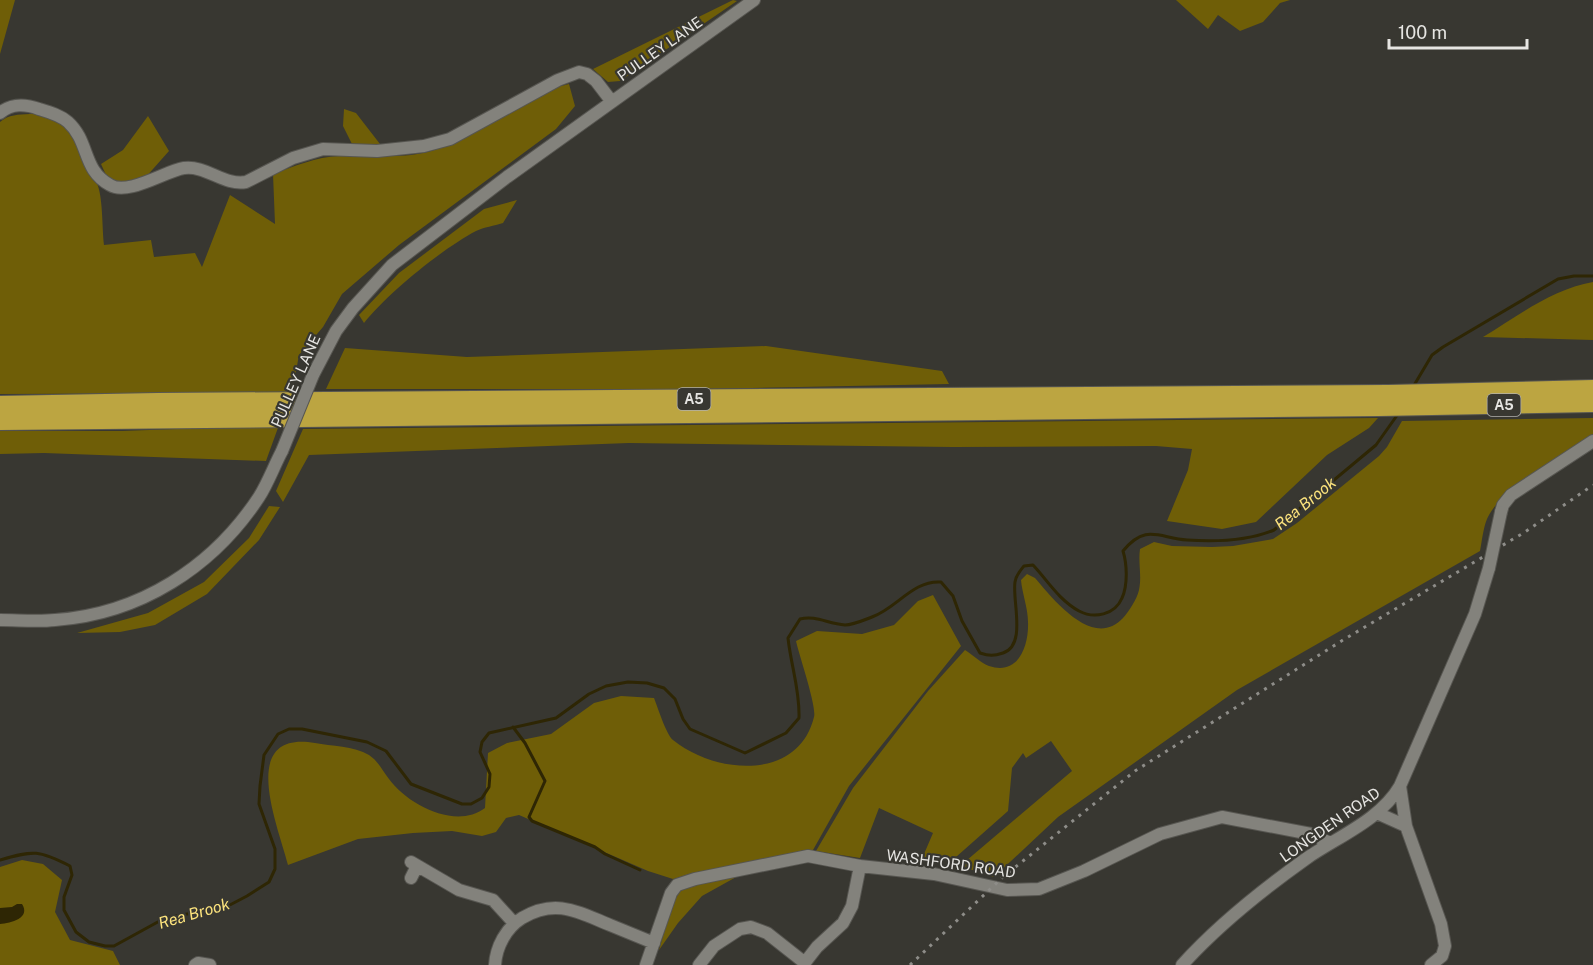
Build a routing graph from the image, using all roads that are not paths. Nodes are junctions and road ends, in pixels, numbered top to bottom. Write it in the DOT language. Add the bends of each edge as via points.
graph roads {
  1 [pos="754,0"];
  2 [pos="612,102"];
  3 [pos="0,113"];
  4 [pos="1593,389"];
  5 [pos="1383,400"];
  6 [pos="1593,403"];
  7 [pos="0,405"];
  8 [pos="0,421"];
  9 [pos="1593,441"];
  10 [pos="0,620"];
  11 [pos="1400,786"];
  12 [pos="1377,813"];
  13 [pos="1406,826"];
  14 [pos="1330,843"];
  15 [pos="860,866"];
  16 [pos="411,878"];
  17 [pos="514,923"];
  18 [pos="654,943"];
  19 [pos="804,964"];
  20 [pos="195,965"];
  21 [pos="210,965"];
  22 [pos="495,965"];
  23 [pos="646,965"];
  24 [pos="699,965"];
  25 [pos="1182,965"];
  26 [pos="1431,965"];
  1 -- 2 [label="street, PULLEY LANE"];
  2 -- 3 [label="street, PULLEY LANE" via="596,81 579,72 450,139 424,146 377,151 322,149 237,184 185,168 121,188 112,187 93,173 82,140 66,120 18,105"];
  2 -- 10 [label="street, PULLEY LANE, bridge" via="392,266 353,308 313,375 260,495 244,518 198,566 157,592 103,612 55,620"];
  4 -- 5 [label="highway, A5" via="1429,393"];
  5 -- 6 [label="highway, A5" via="1415,406"];
  5 -- 7 [label="highway, A5"];
  5 -- 8 [label="highway, A5"];
  9 -- 11 [label="street, LONGDEN ROAD, bridge" via="1537,476 1503,505 1475,614"];
  11 -- 12 [label="street, LONGDEN ROAD"];
  11 -- 13 [label="street"];
  12 -- 13 [label="street"];
  12 -- 14 [label="street, LONGDEN ROAD"];
  13 -- 26 [label="street" via="1445,946 1442,956"];
  14 -- 15 [label="street, WASHFORD ROAD" via="1311,834 1222,817 1160,834 1084,872 1039,889 1007,890 934,874"];
  14 -- 25 [label="street, LONGDEN ROAD" via="1241,908"];
  15 -- 18 [label="street, WASHFORD ROAD" via="808,856 685,882 670,893"];
  15 -- 19 [label="street" via="852,906 843,923"];
  16 -- 17 [label="street" via="414,864 459,890 493,900"];
  17 -- 18 [label="street" via="544,909 560,907 577,910"];
  17 -- 22 [label="street" via="504,936"];
  18 -- 23 [label="street, WASHFORD ROAD"];
  19 -- 24 [label="street" via="767,933 751,927 740,929 714,946"];
  20 -- 21 [label="street"];
}
